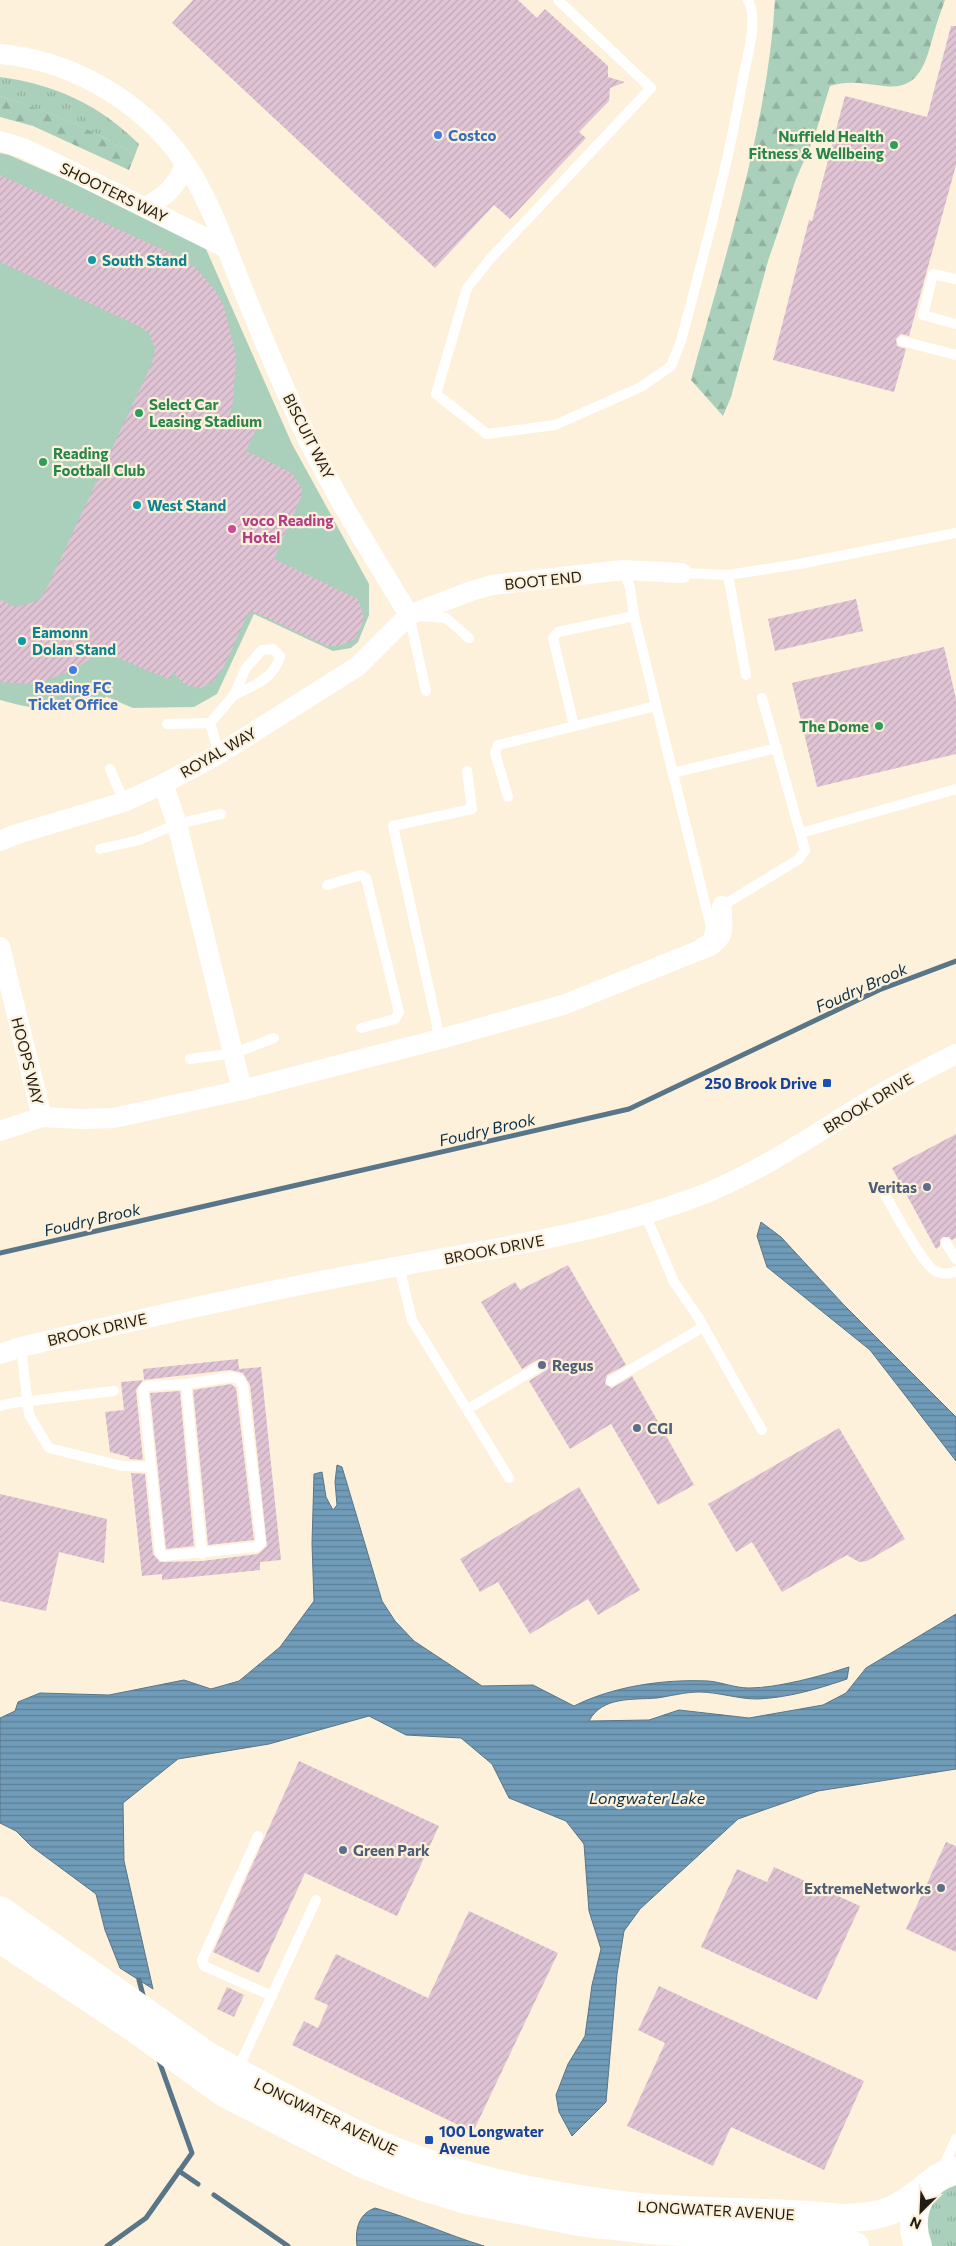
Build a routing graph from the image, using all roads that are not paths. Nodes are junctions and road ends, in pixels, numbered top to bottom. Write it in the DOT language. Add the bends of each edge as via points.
graph roads {
  1 [pos="558,0"];
  2 [pos="748,0"];
  3 [pos="0,54"];
  4 [pos="0,141"];
  5 [pos="185,164"];
  6 [pos="145,207"];
  7 [pos="226,248"];
  8 [pos="956,279"];
  9 [pos="956,324"];
  10 [pos="902,341"];
  11 [pos="956,355"];
  12 [pos="956,533"];
  13 [pos="623,570"];
  14 [pos="682,573"];
  15 [pos="728,575"];
  16 [pos="409,615"];
  17 [pos="634,616"];
  18 [pos="470,638"];
  19 [pos="746,675"];
  20 [pos="426,691"];
  21 [pos="234,695"];
  22 [pos="762,698"];
  23 [pos="656,706"];
  24 [pos="210,723"];
  25 [pos="167,724"];
  26 [pos="574,726"];
  27 [pos="776,748"];
  28 [pos="219,754"];
  29 [pos="110,769"];
  30 [pos="468,771"];
  31 [pos="673,773"];
  32 [pos="163,784"];
  33 [pos="956,789"];
  34 [pos="508,797"];
  35 [pos="124,802"];
  36 [pos="222,814"];
  37 [pos="177,824"];
  38 [pos="801,833"];
  39 [pos="0,841"];
  40 [pos="100,849"];
  41 [pos="327,885"];
  42 [pos="722,906"];
  43 [pos="0,947"];
  44 [pos="685,957"];
  45 [pos="361,1028"];
  46 [pos="274,1038"];
  47 [pos="440,1039"];
  48 [pos="235,1054"];
  49 [pos="956,1054"];
  50 [pos="190,1059"];
  51 [pos="242,1090"];
  52 [pos="42,1117"];
  53 [pos="0,1131"];
  54 [pos="881,1188"];
  55 [pos="645,1214"];
  56 [pos="946,1243"];
  57 [pos="956,1259"];
  58 [pos="399,1266"];
  59 [pos="956,1271"];
  60 [pos="703,1328"];
  61 [pos="21,1347"];
  62 [pos="0,1354"];
  63 [pos="542,1365"];
  64 [pos="611,1382"];
  65 [pos="186,1384"];
  66 [pos="114,1391"];
  67 [pos="27,1401"];
  68 [pos="0,1406"];
  69 [pos="468,1409"];
  70 [pos="762,1430"];
  71 [pos="151,1467"];
  72 [pos="509,1478"];
  73 [pos="202,1554"];
  74 [pos="258,1836"];
  75 [pos="316,1900"];
  76 [pos="0,1910"];
  77 [pos="0,1939"];
  78 [pos="272,1996"];
  79 [pos="237,2072"];
  80 [pos="956,2139"];
  81 [pos="940,2179"];
  82 [pos="855,2246"];
  83 [pos="918,2246"];
  1 -- 2 [label="lane" via="651,88 490,258 467,288 436,394 487,434 555,425 641,387 671,366 726,171 750,40 753,10"];
  3 -- 5 [label="street, BISCUIT WAY" via="63,68 106,88 139,113"];
  4 -- 6 [label="street, SHOOTERS WAY" via="23,148"];
  5 -- 6 [label="street" via="174,187"];
  5 -- 7 [label="street, BISCUIT WAY"];
  6 -- 7 [label="street, SHOOTERS WAY"];
  7 -- 16 [label="street, BISCUIT WAY" via="300,424 353,522"];
  8 -- 9 [label="lane" via="933,274 923,315"];
  10 -- 11 [label="lane"];
  12 -- 15 [label="lane"];
  13 -- 14 [label="street, BOOT END"];
  13 -- 16 [label="street, BOOT END" via="492,586 470,591"];
  13 -- 17 [label="lane" via="630,587"];
  14 -- 15 [label="lane"];
  15 -- 19 [label="lane"];
  16 -- 18 [label="lane" via="446,618"];
  16 -- 20 [label="lane"];
  16 -- 28 [label="street, ROYAL WAY" via="358,666"];
  17 -- 23 [label="lane"];
  17 -- 26 [label="lane" via="558,632 553,638"];
  21 -- 21 [label="lane" via="246,668 262,650 273,649 280,656 278,667 260,683"];
  21 -- 24 [label="lane"];
  22 -- 27 [label="lane"];
  23 -- 26 [label="lane"];
  23 -- 31 [label="lane"];
  24 -- 25 [label="lane"];
  24 -- 28 [label="lane"];
  26 -- 34 [label="lane" via="498,745 495,753"];
  27 -- 31 [label="lane"];
  27 -- 38 [label="lane"];
  28 -- 32 [label="street, ROYAL WAY"];
  29 -- 35 [label="lane"];
  30 -- 47 [label="lane" via="472,809 393,826"];
  31 -- 44 [label="lane" via="710,926 708,939 683,950"];
  32 -- 35 [label="street, ROYAL WAY"];
  32 -- 37 [label="street"];
  33 -- 38 [label="lane"];
  35 -- 39 [label="street, ROYAL WAY"];
  36 -- 37 [label="lane"];
  37 -- 40 [label="lane" via="139,840"];
  37 -- 48 [label="street"];
  38 -- 42 [label="lane" via="805,850 799,860"];
  41 -- 45 [label="lane" via="361,875 366,878 399,1012 395,1019"];
  42 -- 44 [label="street" via="724,931 717,941"];
  43 -- 52 [label="street, HOOPS WAY"];
  44 -- 47 [label="street" via="563,1005"];
  46 -- 48 [label="lane"];
  47 -- 51 [label="street"];
  48 -- 50 [label="lane"];
  48 -- 51 [label="street"];
  49 -- 55 [label="street, BROOK DRIVE" via="858,1107 753,1172 704,1194"];
  51 -- 52 [label="street" via="114,1118"];
  52 -- 53 [label="street"];
  54 -- 59 [label="lane" via="925,1262 937,1272"];
  55 -- 58 [label="street, BROOK DRIVE" via="514,1246"];
  55 -- 60 [label="lane" via="670,1273"];
  56 -- 57 [label="lane"];
  58 -- 61 [label="street, BROOK DRIVE" via="166,1312"];
  58 -- 69 [label="lane" via="412,1320"];
  60 -- 64 [label="lane"];
  60 -- 70 [label="lane"];
  61 -- 62 [label="street, BROOK DRIVE"];
  61 -- 67 [label="lane"];
  63 -- 69 [label="lane"];
  65 -- 71 [label="lane" via="147,1386 143,1389"];
  65 -- 73 [label="lane"];
  65 -- 73 [label="lane" via="232,1377 239,1379 243,1386 261,1538 257,1547"];
  66 -- 67 [label="lane"];
  67 -- 68 [label="lane"];
  67 -- 71 [label="lane" via="29,1415 48,1448 122,1466"];
  69 -- 72 [label="lane"];
  71 -- 73 [label="lane" via="160,1552 166,1556"];
  74 -- 78 [label="lane" via="202,1960 204,1966"];
  75 -- 78 [label="lane"];
  76 -- 79 [label="street, LONGWATER AVENUE" via="208,2056"];
  77 -- 82 [label="street, LONGWATER AVENUE" via="134,2028 197,2075 260,2113 363,2164 417,2185 467,2200 563,2220 627,2228 810,2238"];
  78 -- 79 [label="lane"];
  79 -- 81 [label="street, LONGWATER AVENUE" via="374,2142 473,2177 540,2193 661,2209 868,2218 906,2204"];
  80 -- 81 [label="lane"];
  81 -- 83 [label="street" via="921,2195 914,2214 912,2224"];
}
